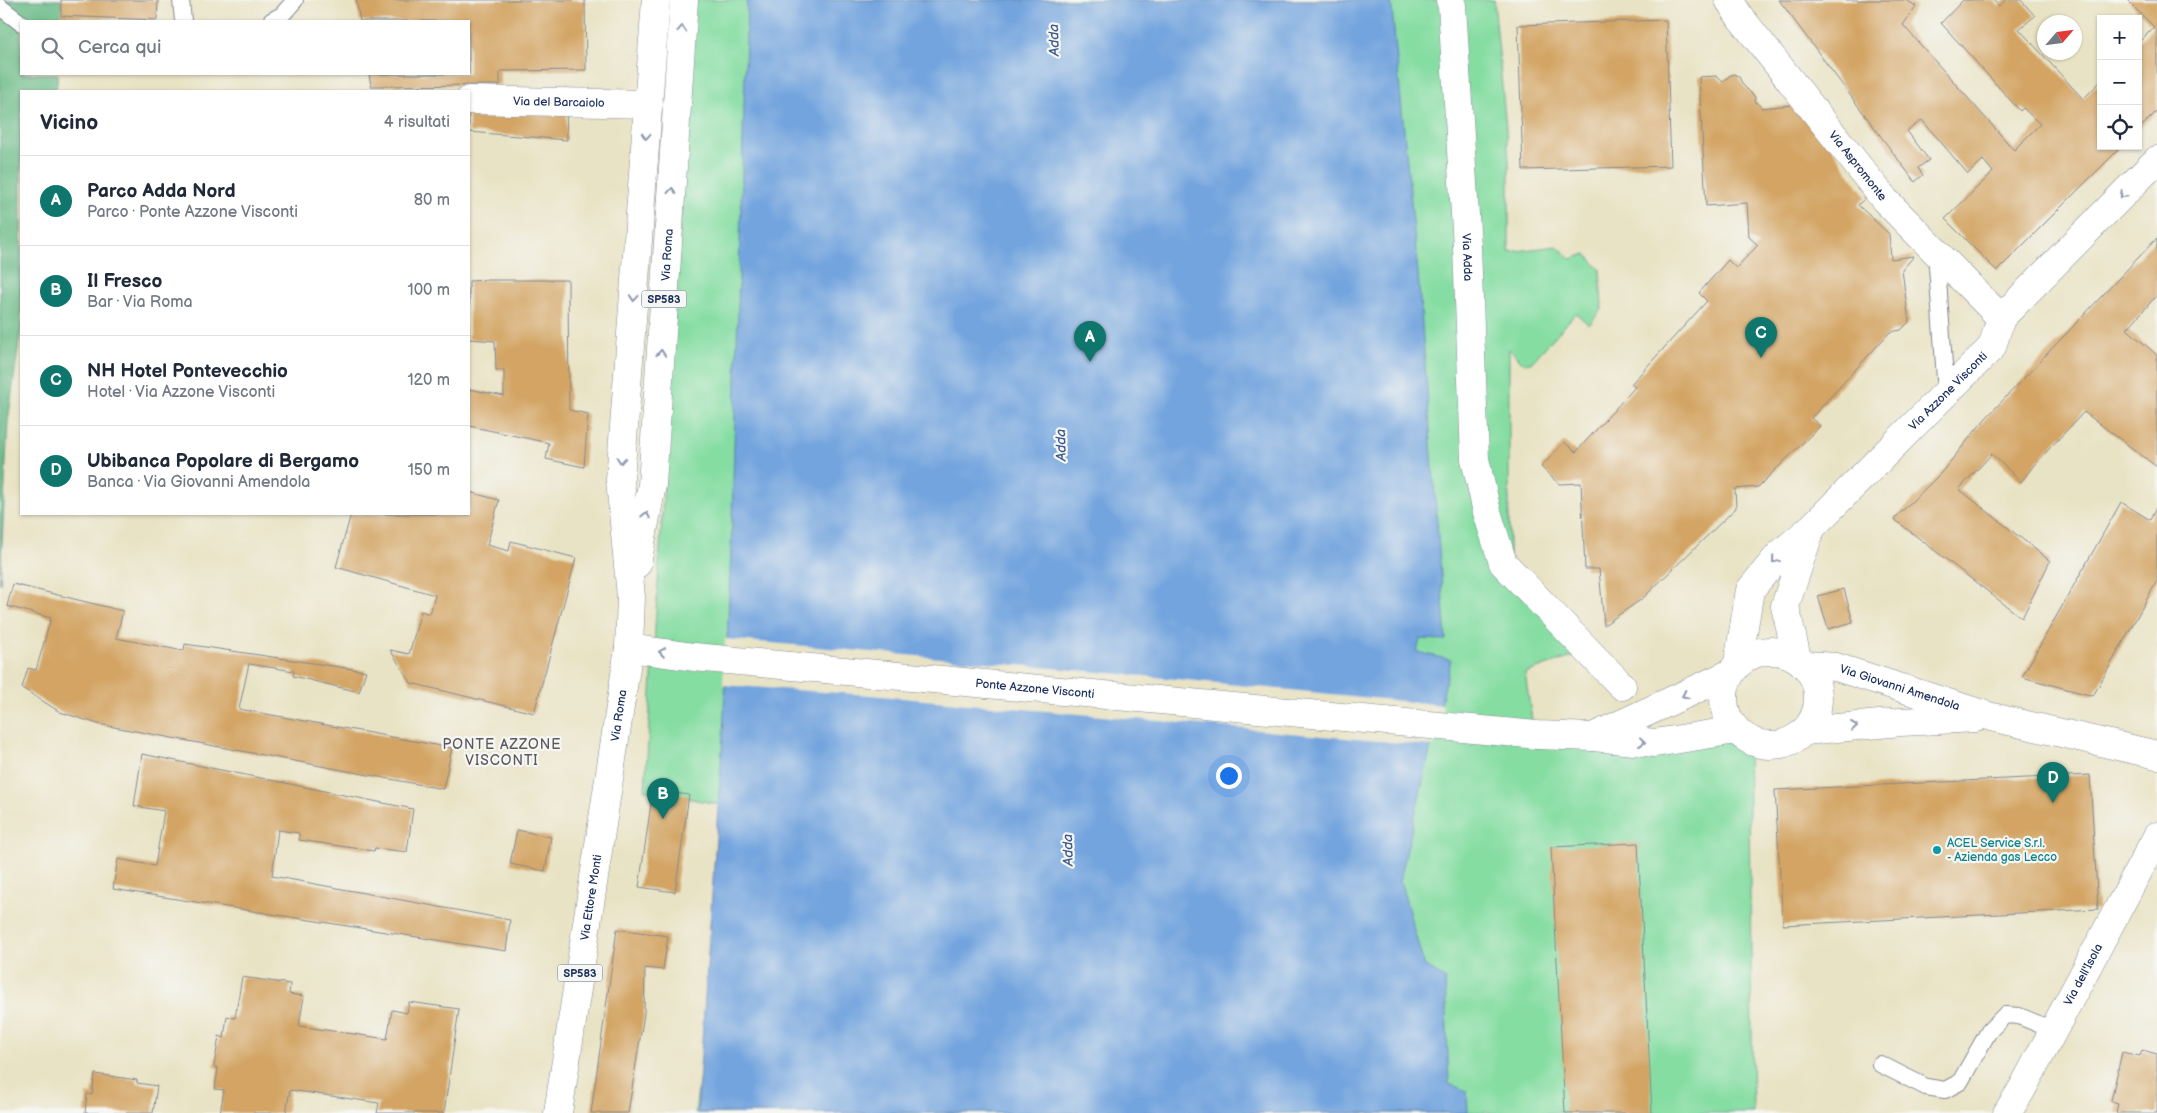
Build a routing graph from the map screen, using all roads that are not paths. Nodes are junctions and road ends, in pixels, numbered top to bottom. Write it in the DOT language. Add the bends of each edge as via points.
graph roads {
  1 [pos="181,0"];
  2 [pos="295,0"];
  3 [pos="656,0"];
  4 [pos="684,0"];
  5 [pos="1450,0"];
  6 [pos="1729,0"];
  7 [pos="0,7"];
  8 [pos="183,20"];
  9 [pos="273,20"];
  10 [pos="20,22"];
  11 [pos="470,100"];
  12 [pos="649,104"];
  13 [pos="2157,160"];
  14 [pos="1936,252"];
  15 [pos="2000,318"];
  16 [pos="1946,393"];
  17 [pos="1811,528"];
  18 [pos="631,597"];
  19 [pos="630,648"];
  20 [pos="1801,661"];
  21 [pos="1733,669"];
  22 [pos="1622,686"];
  23 [pos="1992,717"];
  24 [pos="1736,730"];
  25 [pos="1805,731"];
  26 [pos="1593,737"];
  27 [pos="2157,755"];
  28 [pos="601,832"];
  29 [pos="2157,836"];
  30 [pos="2053,1030"];
  31 [pos="1880,1064"];
  32 [pos="558,1113"];
  33 [pos="2007,1113"];
  1 -- 8 [label="lane"];
  2 -- 9 [label="lane"];
  3 -- 12 [label="street, Via Roma / SP583"];
  18 -- 4 [label="street, Via Roma / SP583, one-way" via="652,485"];
  5 -- 22 [label="street, Via Adda" via="1467,247 1476,459 1487,512 1503,563"];
  6 -- 14 [label="street, Via Aspromonte" via="1885,200"];
  7 -- 10 [label="lane"];
  11 -- 12 [label="street, Via del Barcaiolo"];
  12 -- 18 [label="street, Via Roma / SP583, one-way" via="620,480"];
  13 -- 15 [label="street, Via Azzone Visconti, one-way"];
  14 -- 15 [label="street, Via Aspromonte"];
  14 -- 16 [label="lane"];
  15 -- 16 [label="street, Via Azzone Visconti" via="1992,347"];
  16 -- 17 [label="street, Via Azzone Visconti"];
  17 -- 20 [label="street, Via Azzone Visconti" via="1785,606"];
  17 -- 21 [label="street, Via Azzone Visconti, one-way" via="1779,555 1750,590"];
  18 -- 19 [label="street, Via Roma / SP583"];
  26 -- 19 [label="street, Ponte Azzone Visconti, one-way" via="1439,727"];
  19 -- 28 [label="street, Via Roma / SP583"];
  20 -- 21 [label="street" via="1782,651 1766,650 1751,654"];
  20 -- 23 [label="street, Via Giovanni Amendola" via="1836,667"];
  20 -- 25 [label="street" via="1816,684 1818,705 1814,719"];
  21 -- 24 [label="street" via="1724,688 1724,704"];
  21 -- 26 [label="street, one-way"];
  25 -- 23 [label="street, Via Giovanni Amendola, one-way"];
  23 -- 27 [label="street, Via Giovanni Amendola"];
  24 -- 25 [label="street" via="1748,740 1762,745 1778,745"];
  26 -- 24 [label="street, one-way" via="1655,743"];
  28 -- 32 [label="street, Via Ettore Monti / SP583"];
  29 -- 30 [label="street, Via dell'Isola"];
  30 -- 31 [label="lane" via="2019,1016 2005,1015 1989,1031 1960,1082 1945,1090 1926,1087"];
  30 -- 33 [label="street, Via dell'Isola"];
}
